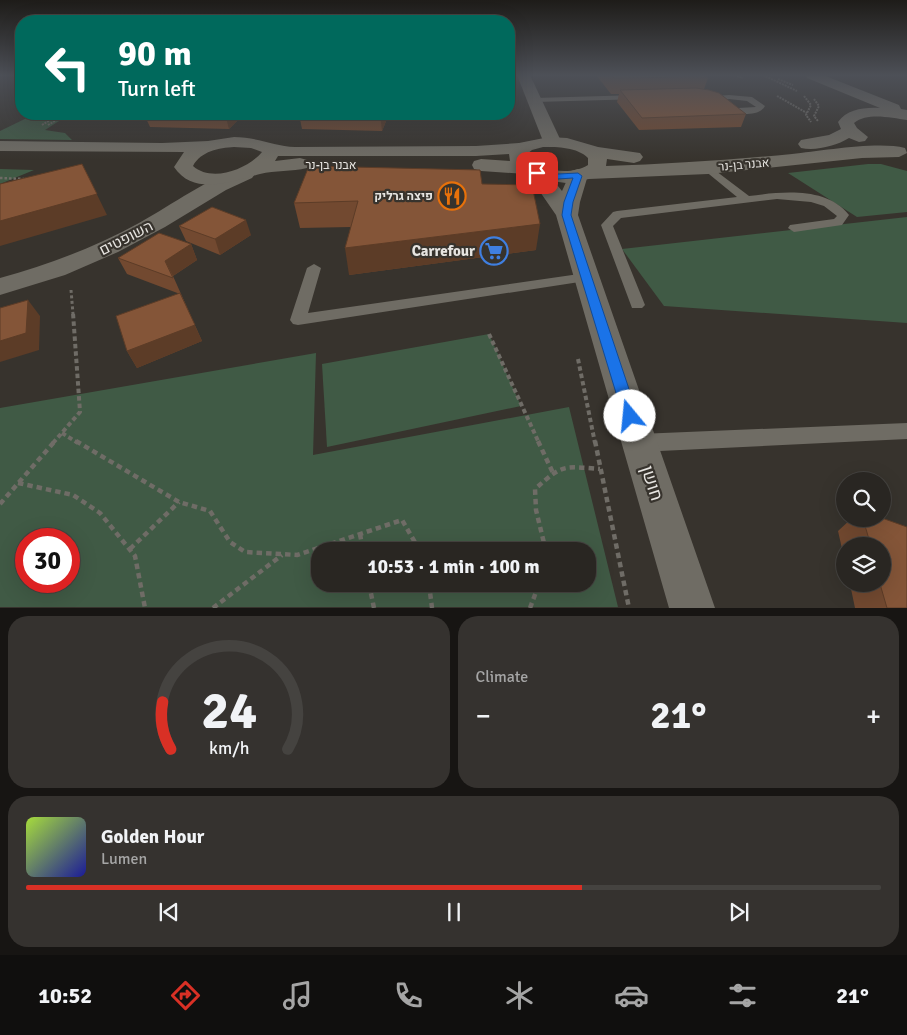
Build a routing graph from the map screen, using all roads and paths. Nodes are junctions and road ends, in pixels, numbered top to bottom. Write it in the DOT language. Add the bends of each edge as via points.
graph roads {
  1 [pos="536,103"];
  2 [pos="817,103"];
  3 [pos="847,103"];
  4 [pos="874,103"];
  5 [pos="907,114"];
  6 [pos="848,128"];
  7 [pos="552,141"];
  8 [pos="214,145"];
  9 [pos="0,146"];
  10 [pos="267,148"];
  11 [pos="522,148"];
  12 [pos="593,152"];
  13 [pos="903,153"];
  14 [pos="0,158"];
  15 [pos="183,167"];
  16 [pos="708,168"];
  17 [pos="532,170"];
  18 [pos="251,171"];
  19 [pos="583,174"];
  20 [pos="0,178"];
  21 [pos="26,179"];
  22 [pos="747,200"];
  23 [pos="567,215"];
  24 [pos="794,228"];
  25 [pos="69,264"];
  26 [pos="314,268"];
  27 [pos="586,276"];
  28 [pos="0,287"];
  29 [pos="637,305"];
  30 [pos="489,334"];
  31 [pos="577,354"];
  32 [pos="907,431"];
  33 [pos="62,433"];
  34 [pos="639,443"];
  35 [pos="600,469"];
  36 [pos="553,473"];
  37 [pos="18,483"];
  38 [pos="179,502"];
  39 [pos="0,504"];
  40 [pos="360,534"];
  41 [pos="361,542"];
  42 [pos="415,542"];
  43 [pos="544,542"];
  44 [pos="130,549"];
  45 [pos="283,554"];
  46 [pos="371,592"];
  47 [pos="430,592"];
  48 [pos="536,592"];
  49 [pos="145,608"];
  50 [pos="213,608"];
  51 [pos="374,608"];
  52 [pos="432,608"];
  53 [pos="530,608"];
  54 [pos="630,608"];
  55 [pos="692,608"];
  1 -- 7 [label="street"];
  2 -- 6 [label="path" via="819,106 814,116 820,124"];
  3 -- 6 [label="street" via="852,109"];
  4 -- 5 [label="street"];
  5 -- 6 [label="street, אבנר בן-נר" via="881,113"];
  6 -- 12 [label="street, אבנר בן-נר" via="834,140 693,156 643,158"];
  6 -- 13 [label="street" via="868,142"];
  7 -- 11 [label="street, אבנר בן-נר"];
  7 -- 12 [label="street, אבנר בן-נר" via="575,144"];
  8 -- 9 [label="street" via="170,148"];
  8 -- 10 [label="street, אבנר בן-נר" via="241,142"];
  8 -- 15 [label="street" via="191,155"];
  10 -- 11 [label="street, אבנר בן-נר" via="304,152"];
  10 -- 18 [label="street" via="269,158"];
  11 -- 17 [label="street" via="517,158"];
  12 -- 19 [label="street" via="598,163 595,169"];
  13 -- 16 [label="street, אבנר בן-נר" via="854,154"];
  14 -- 15 [label="street" via="149,160"];
  15 -- 18 [label="street, אבנר בן-נר" via="193,176 204,178 231,177"];
  16 -- 19 [label="street, אבנר בן-נר"];
  16 -- 22 [label="lane"];
  17 -- 18 [label="street, אבנר בן-נר" via="494,165 301,164"];
  17 -- 19 [label="street, אבנר בן-נר" via="558,176"];
  17 -- 23 [label="street, חושן"];
  18 -- 25 [label="street, השופטים" via="208,190 110,248"];
  19 -- 23 [label="street" via="569,202"];
  20 -- 21 [label="path"];
  22 -- 24 [label="lane" via="777,196 812,197 843,215 838,222"];
  22 -- 29 [label="lane" via="627,213 612,218 607,225"];
  23 -- 27 [label="street, חושן"];
  25 -- 28 [label="street, השופטים"];
  25 -- 33 [label="path" via="80,412"];
  26 -- 27 [label="lane" via="298,320"];
  27 -- 34 [label="street, חושן"];
  30 -- 36 [label="path"];
  31 -- 35 [label="path"];
  32 -- 34 [label="lane"];
  33 -- 37 [label="path"];
  33 -- 38 [label="path"];
  34 -- 55 [label="street, חושן"];
  35 -- 36 [label="path" via="567,466"];
  35 -- 54 [label="path"];
  36 -- 43 [label="path" via="535,489"];
  37 -- 39 [label="path"];
  37 -- 44 [label="path" via="73,495 100,513"];
  38 -- 44 [label="path"];
  38 -- 45 [label="path" via="210,511 230,542 245,552"];
  40 -- 41 [label="path"];
  40 -- 42 [label="path" via="402,520"];
  40 -- 45 [label="path" via="297,555"];
  44 -- 49 [label="path" via="135,556"];
  45 -- 50 [label="path"];
  46 -- 51 [label="path"];
  47 -- 52 [label="path"];
  48 -- 53 [label="path"];
}
